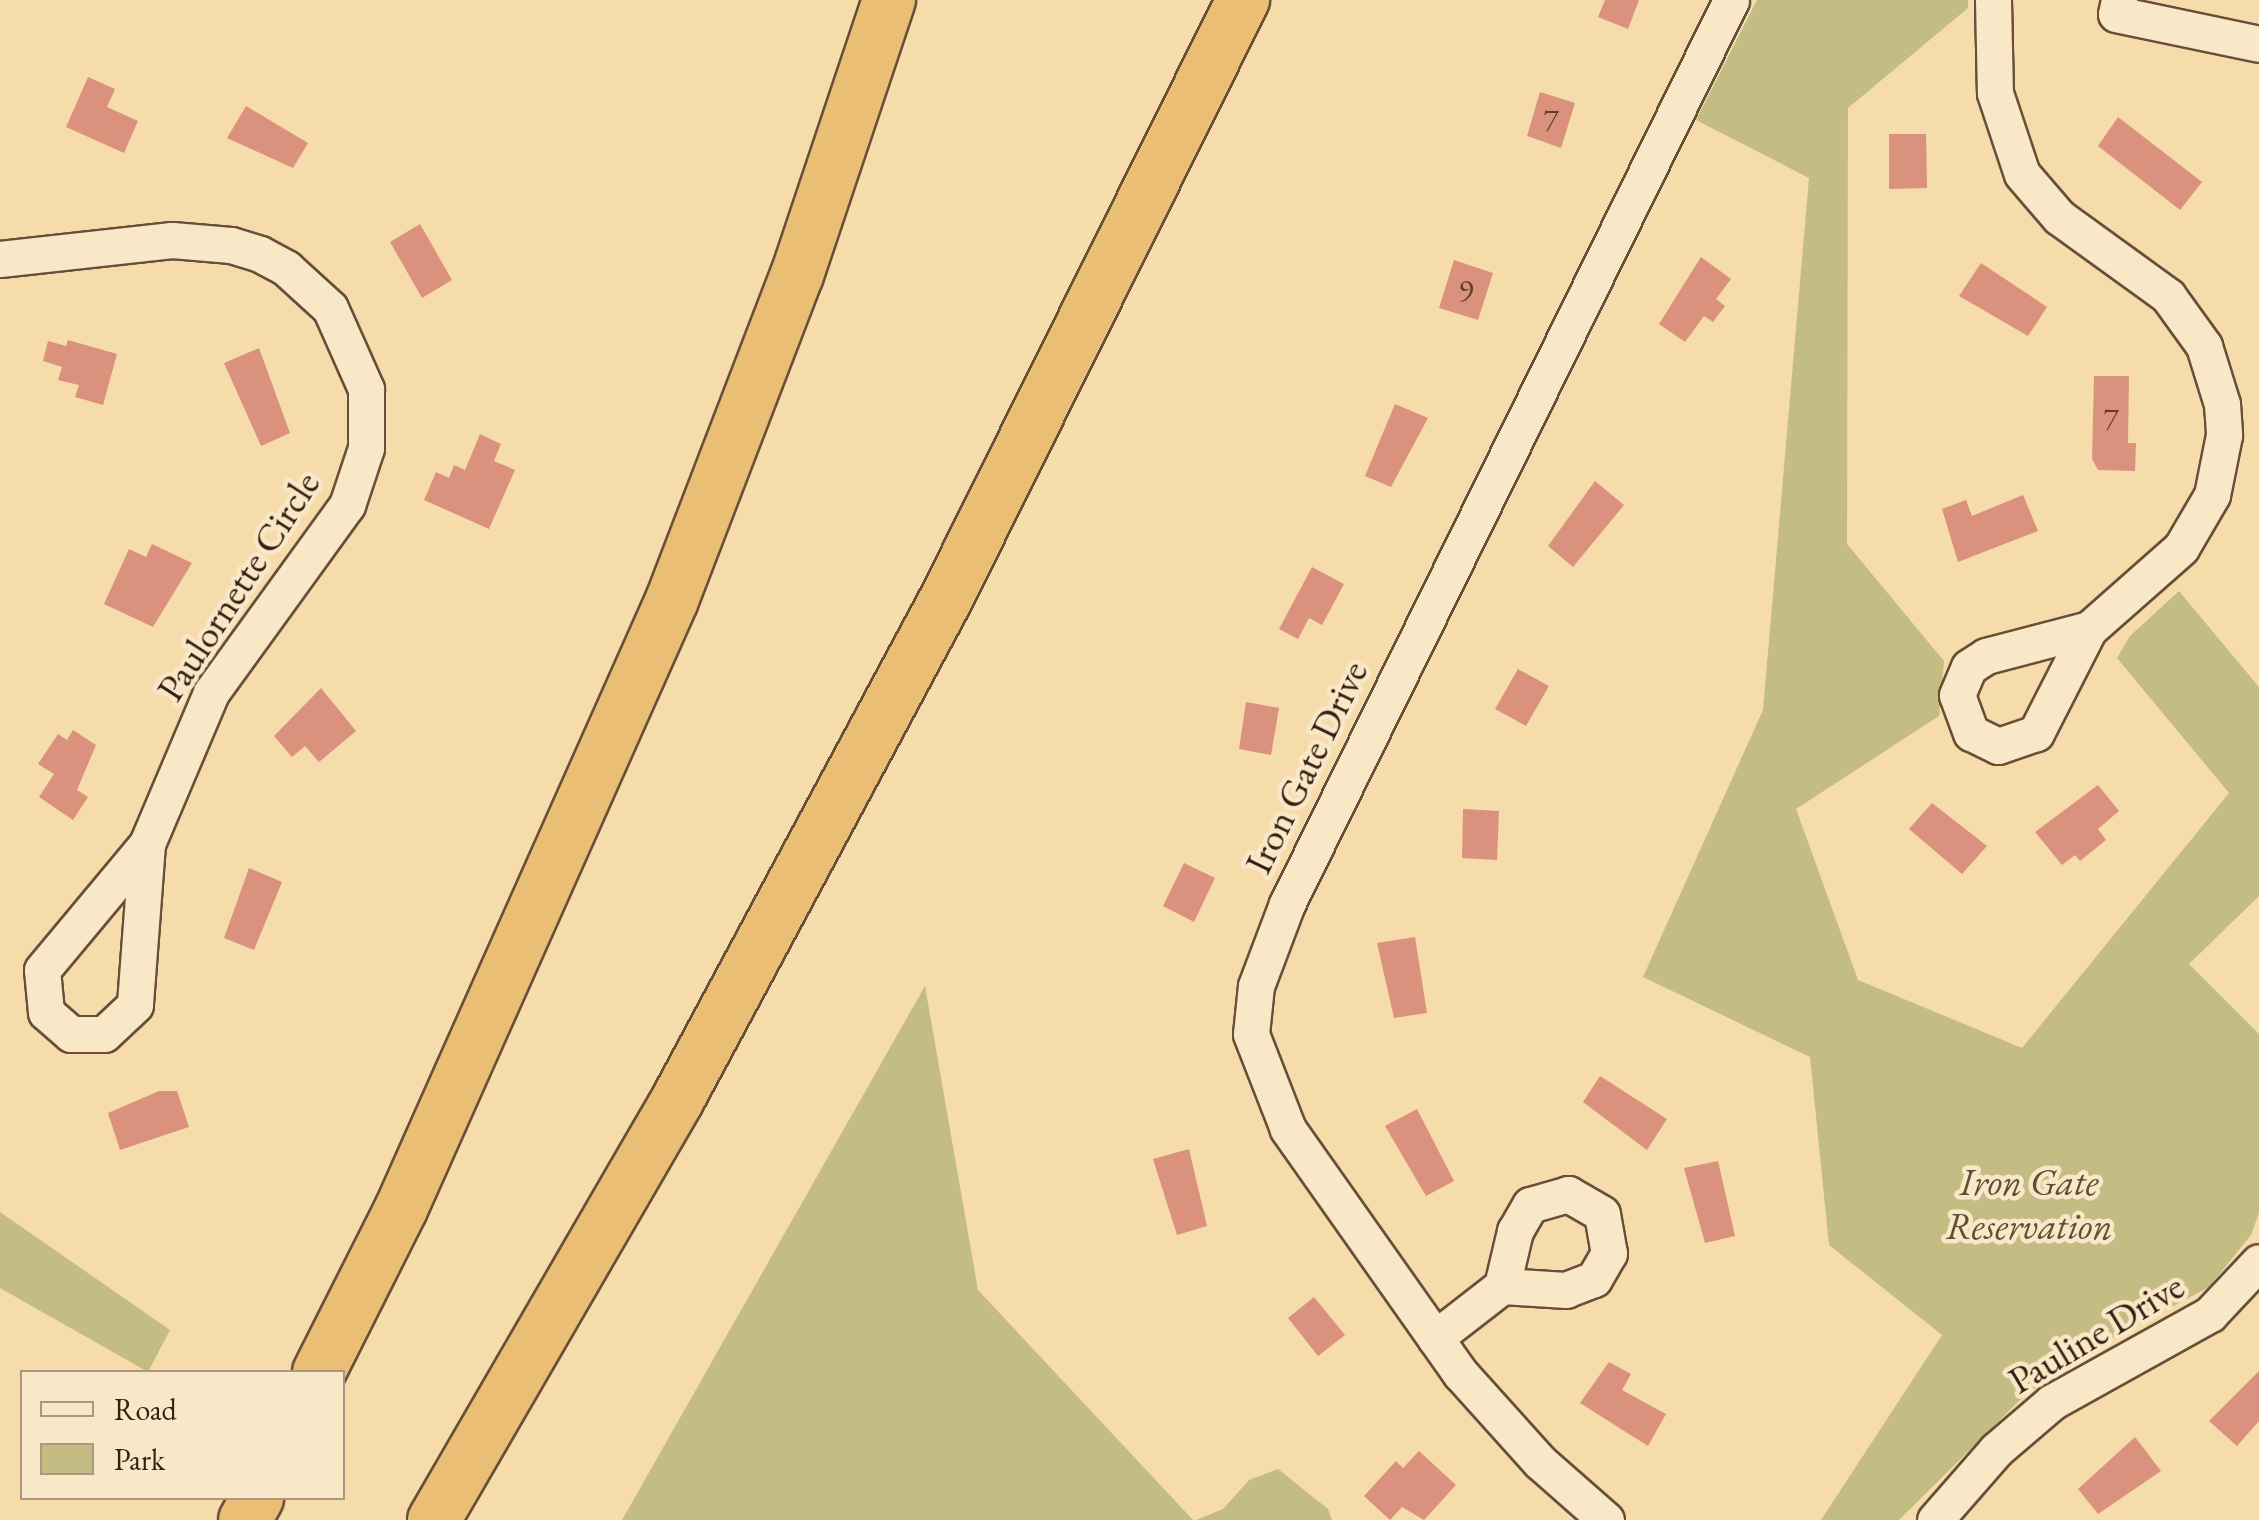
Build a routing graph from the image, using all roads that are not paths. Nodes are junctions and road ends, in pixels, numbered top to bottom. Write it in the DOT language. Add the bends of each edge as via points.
graph roads {
  1 [pos="889,0"];
  2 [pos="1242,0"];
  3 [pos="1731,0"];
  4 [pos="1994,0"];
  5 [pos="2119,0"];
  6 [pos="2259,44"];
  7 [pos="0,259"];
  8 [pos="2090,629"];
  9 [pos="148,844"];
  10 [pos="2259,1262"];
  11 [pos="1502,1286"];
  12 [pos="1434,1338"];
  13 [pos="320,1370"];
  14 [pos="434,1520"];
  15 [pos="1606,1520"];
  16 [pos="1936,1520"];
  1 -- 13 [label="highway" via="797,275 672,600 401,1208"];
  2 -- 14 [label="highway" via="946,599 678,1099"];
  3 -- 12 [label="street, Iron Gate Drive" via="1286,904 1256,986 1252,1034 1288,1129"];
  4 -- 8 [label="street" via="1995,93 2022,174 2059,217 2168,296 2204,346 2222,404 2220,465 2199,523 2160,570"];
  5 -- 6 [label="street" via="2116,14"];
  7 -- 9 [label="street, Paulornette Circle" via="172,240 260,254 330,308 366,389 366,448 347,505 211,693"];
  9 -- 9 [label="street, Paulornette Circle" via="42,970 46,1012 71,1034 104,1034 135,1005"];
  10 -- 16 [label="street, Pauline Drive" via="2210,1314 2086,1379 2022,1426"];
  11 -- 12 [label="street"];
  12 -- 15 [label="street, Iron Gate Drive" via="1540,1462"];
}
